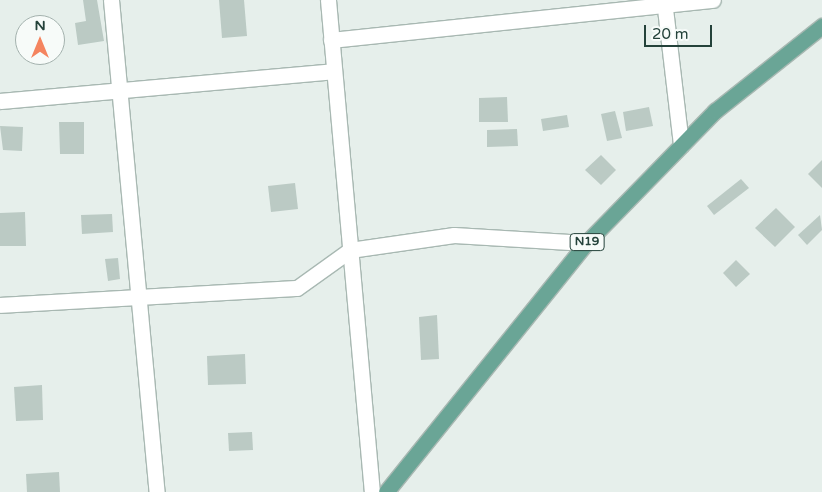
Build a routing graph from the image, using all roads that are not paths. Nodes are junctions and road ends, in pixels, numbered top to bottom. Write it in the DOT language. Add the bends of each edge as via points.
graph roads {
  1 [pos="111,0"];
  2 [pos="328,0"];
  3 [pos="713,0"];
  4 [pos="664,3"];
  5 [pos="822,26"];
  6 [pos="331,40"];
  7 [pos="334,71"];
  8 [pos="119,90"];
  9 [pos="0,101"];
  10 [pos="681,145"];
  11 [pos="586,243"];
  12 [pos="350,250"];
  13 [pos="139,297"];
  14 [pos="0,305"];
  15 [pos="157,492"];
  16 [pos="372,492"];
  17 [pos="386,492"];
  1 -- 8 [label="street"];
  2 -- 6 [label="street"];
  3 -- 4 [label="street"];
  4 -- 6 [label="street"];
  4 -- 10 [label="street"];
  5 -- 10 [label="main road, N19" via="715,111"];
  6 -- 7 [label="street"];
  7 -- 8 [label="street"];
  7 -- 12 [label="street"];
  8 -- 9 [label="street"];
  8 -- 13 [label="street"];
  10 -- 11 [label="main road, N19"];
  11 -- 12 [label="street" via="454,236"];
  11 -- 17 [label="main road, N19"];
  12 -- 13 [label="street" via="297,288"];
  12 -- 16 [label="street"];
  13 -- 14 [label="street"];
  13 -- 15 [label="street"];
}
